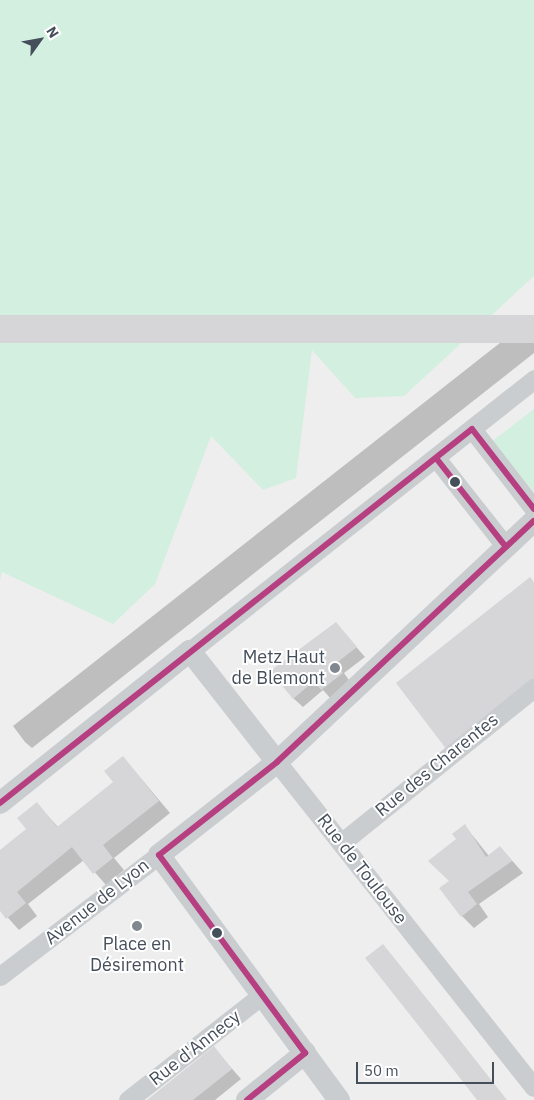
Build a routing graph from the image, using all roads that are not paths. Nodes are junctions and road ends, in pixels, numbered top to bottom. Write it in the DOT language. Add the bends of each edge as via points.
graph roads {
  1 [pos="534,379"];
  2 [pos="472,429"];
  3 [pos="436,458"];
  4 [pos="534,509"];
  5 [pos="534,521"];
  6 [pos="506,547"];
  7 [pos="190,651"];
  8 [pos="534,688"];
  9 [pos="277,762"];
  10 [pos="0,803"];
  11 [pos="341,843"];
  12 [pos="159,855"];
  13 [pos="0,976"];
  14 [pos="262,995"];
  15 [pos="305,1053"];
  16 [pos="534,1087"];
  17 [pos="128,1100"];
  18 [pos="247,1100"];
  19 [pos="339,1100"];
  1 -- 2 [label="street"];
  2 -- 3 [label="street"];
  2 -- 4 [label="street"];
  3 -- 6 [label="street"];
  3 -- 7 [label="street"];
  5 -- 6 [label="street, Avenue de Lyon"];
  6 -- 9 [label="street, Avenue de Lyon"];
  7 -- 9 [label="street, Rue de Toulouse"];
  7 -- 10 [label="street"];
  8 -- 11 [label="street, Rue des Charentes"];
  9 -- 11 [label="street, Rue de Toulouse"];
  9 -- 12 [label="street, Avenue de Lyon"];
  11 -- 16 [label="street, Rue de Toulouse"];
  12 -- 13 [label="street, Avenue de Lyon"];
  12 -- 14 [label="street"];
  14 -- 15 [label="street"];
  14 -- 17 [label="street, Rue d'Annecy"];
  15 -- 18 [label="street"];
  15 -- 19 [label="street"];
}
